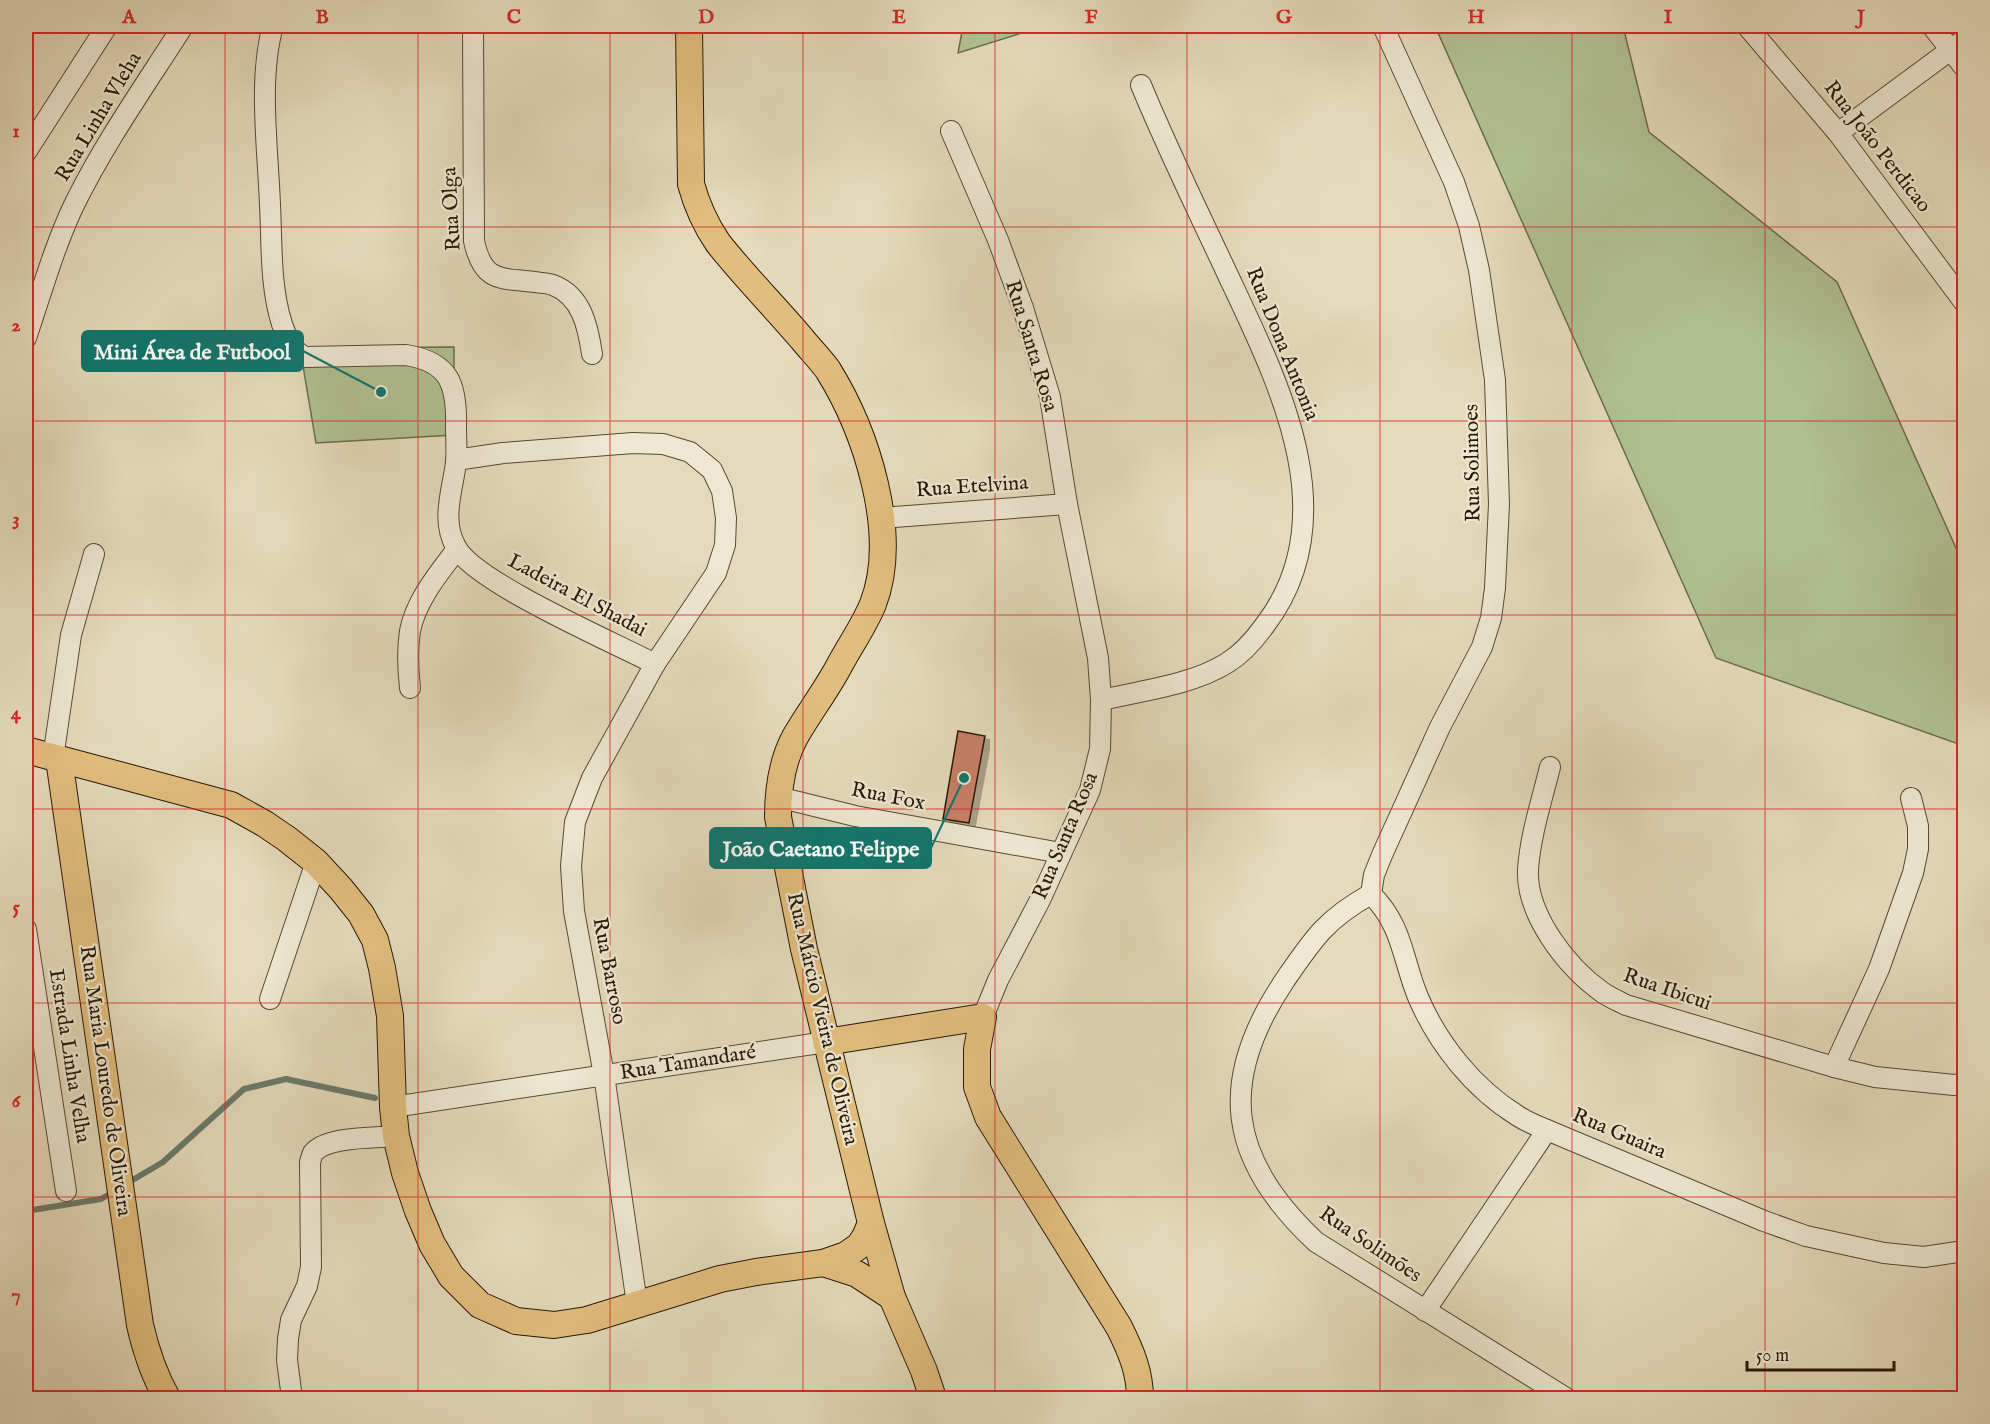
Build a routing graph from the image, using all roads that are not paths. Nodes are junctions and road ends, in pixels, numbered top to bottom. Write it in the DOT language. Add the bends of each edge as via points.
graph roads {
  1 [pos="106,26"];
  2 [pos="183,26"];
  3 [pos="273,26"];
  4 [pos="473,26"];
  5 [pos="689,26"];
  6 [pos="1383,26"];
  7 [pos="1747,26"];
  8 [pos="1932,26"];
  9 [pos="1958,45"];
  10 [pos="1965,67"];
  11 [pos="1141,85"];
  12 [pos="951,131"];
  13 [pos="1838,133"];
  14 [pos="26,152"];
  15 [pos="1965,302"];
  16 [pos="26,338"];
  17 [pos="591,354"];
  18 [pos="456,460"];
  19 [pos="1067,504"];
  20 [pos="881,518"];
  21 [pos="457,549"];
  22 [pos="94,554"];
  23 [pos="655,664"];
  24 [pos="410,688"];
  25 [pos="1101,700"];
  26 [pos="26,750"];
  27 [pos="56,758"];
  28 [pos="1550,767"];
  29 [pos="778,797"];
  30 [pos="1911,798"];
  31 [pos="1061,853"];
  32 [pos="316,862"];
  33 [pos="1371,894"];
  34 [pos="26,929"];
  35 [pos="270,999"];
  36 [pos="983,1017"];
  37 [pos="826,1042"];
  38 [pos="1834,1067"];
  39 [pos="604,1075"];
  40 [pos="1965,1083"];
  41 [pos="393,1107"];
  42 [pos="1547,1130"];
  43 [pos="396,1136"];
  44 [pos="66,1191"];
  45 [pos="870,1223"];
  46 [pos="1965,1251"];
  47 [pos="823,1263"];
  48 [pos="892,1297"];
  49 [pos="637,1304"];
  50 [pos="1425,1311"];
  51 [pos="167,1398"];
  52 [pos="292,1398"];
  53 [pos="933,1398"];
  54 [pos="1140,1398"];
  55 [pos="1566,1398"];
  1 -- 14 [label="street"];
  2 -- 16 [label="street, Rua Linha Vleha" via="108,144 74,206"];
  3 -- 18 [label="street" via="266,71 266,118 274,284 289,342 305,357 406,355 436,364 454,388"];
  4 -- 17 [label="street, Rua Olga" via="477,255 484,268 496,276 553,285 569,294 589,330"];
  5 -- 20 [label="main road, Rua Márcio Vieira de Oliveira" via="691,184 696,204 718,243 827,369 861,441"];
  6 -- 33 [label="street, Rua Solimoes" via="1454,182 1469,226 1495,380 1499,504 1495,588 1482,647 1440,727 1382,855"];
  7 -- 13 [label="street, Rua João Perdicao"];
  8 -- 9 [label="street"];
  9 -- 10 [label="street"];
  9 -- 13 [label="street"];
  11 -- 25 [label="street, Rua Dona Antonia" via="1283,401 1295,439 1302,482 1304,531 1292,579 1275,612 1253,641 1228,663 1196,678"];
  12 -- 19 [label="street, Rua Santa Rosa" via="1023,308 1050,397"];
  13 -- 15 [label="street, Rua João Perdicao"];
  18 -- 21 [label="street" via="448,508 449,530"];
  18 -- 23 [label="street, Ladeira El Shadai" via="503,453 663,444 690,452 712,470 722,491 725,544 716,573"];
  19 -- 20 [label="street, Rua Etelvina"];
  19 -- 25 [label="street, Rua Santa Rosa" via="1098,658"];
  20 -- 29 [label="main road, Rua Márcio Vieira de Oliveira" via="882,566 873,604 794,739"];
  21 -- 23 [label="street, Ladeira El Shadai" via="470,564 505,586"];
  21 -- 24 [label="street" via="419,606 410,630"];
  22 -- 27 [label="street" via="71,635"];
  23 -- 39 [label="street, Rua Barroso" via="591,778 575,822 571,866 573,911"];
  25 -- 31 [label="street, Rua Santa Rosa" via="1095,774"];
  26 -- 27 [label="main road"];
  27 -- 32 [label="main road" via="231,805 280,834"];
  27 -- 51 [label="main road, Rua Maria Louredo de Oliveira" via="140,1324 146,1352"];
  28 -- 38 [label="street, Rua Ibicui" via="1528,870 1529,886 1541,922 1584,978 1626,1005"];
  29 -- 31 [label="street, Rua Fox" via="855,816"];
  29 -- 37 [label="main road, Rua Márcio Vieira de Oliveira" via="782,840"];
  30 -- 38 [label="street" via="1918,826 1913,873 1879,969"];
  31 -- 36 [label="street, Rua Santa Rosa"];
  32 -- 35 [label="street"];
  32 -- 41 [label="main road" via="361,914 375,940 390,1016"];
  33 -- 42 [label="street, Rua Guaira" via="1394,923 1418,997 1458,1063 1517,1116"];
  33 -- 50 [label="street, Rua Solimões" via="1347,907 1313,938 1272,1000 1252,1041 1241,1077 1240,1114 1259,1174 1295,1222 1316,1242"];
  34 -- 44 [label="street, Estrada Linha Velha"];
  36 -- 37 [label="main road, Rua Tamandaré"];
  36 -- 54 [label="main road, Rua Santa Rosa" via="977,1049 977,1087 988,1117 1119,1327 1135,1360"];
  37 -- 39 [label="street, Rua Tamandaré"];
  37 -- 45 [label="main road, Rua Márcio Vieira de Oliveira"];
  38 -- 40 [label="street, Rua Ibicui" via="1875,1077"];
  39 -- 41 [label="street, Rua Tamandaré"];
  39 -- 49 [label="street, Rua Barroso"];
  41 -- 43 [label="main road"];
  42 -- 46 [label="street, Rua Guaira" via="1806,1236 1884,1253 1924,1257"];
  42 -- 50 [label="street"];
  43 -- 49 [label="main road" via="405,1173 432,1244 452,1276 480,1305 516,1321 554,1325 587,1320"];
  43 -- 52 [label="street" via="334,1141 314,1152 309,1161 311,1267 288,1339"];
  45 -- 47 [label="main road" via="859,1246"];
  45 -- 48 [label="main road, Rua Márcio Vieira de Oliveira"];
  47 -- 48 [label="main road" via="857,1274"];
  47 -- 49 [label="main road" via="720,1279"];
  48 -- 53 [label="main road, Rua Márcio Vieira de Oliveira"];
  50 -- 55 [label="street, Rua Solimões"];
}
